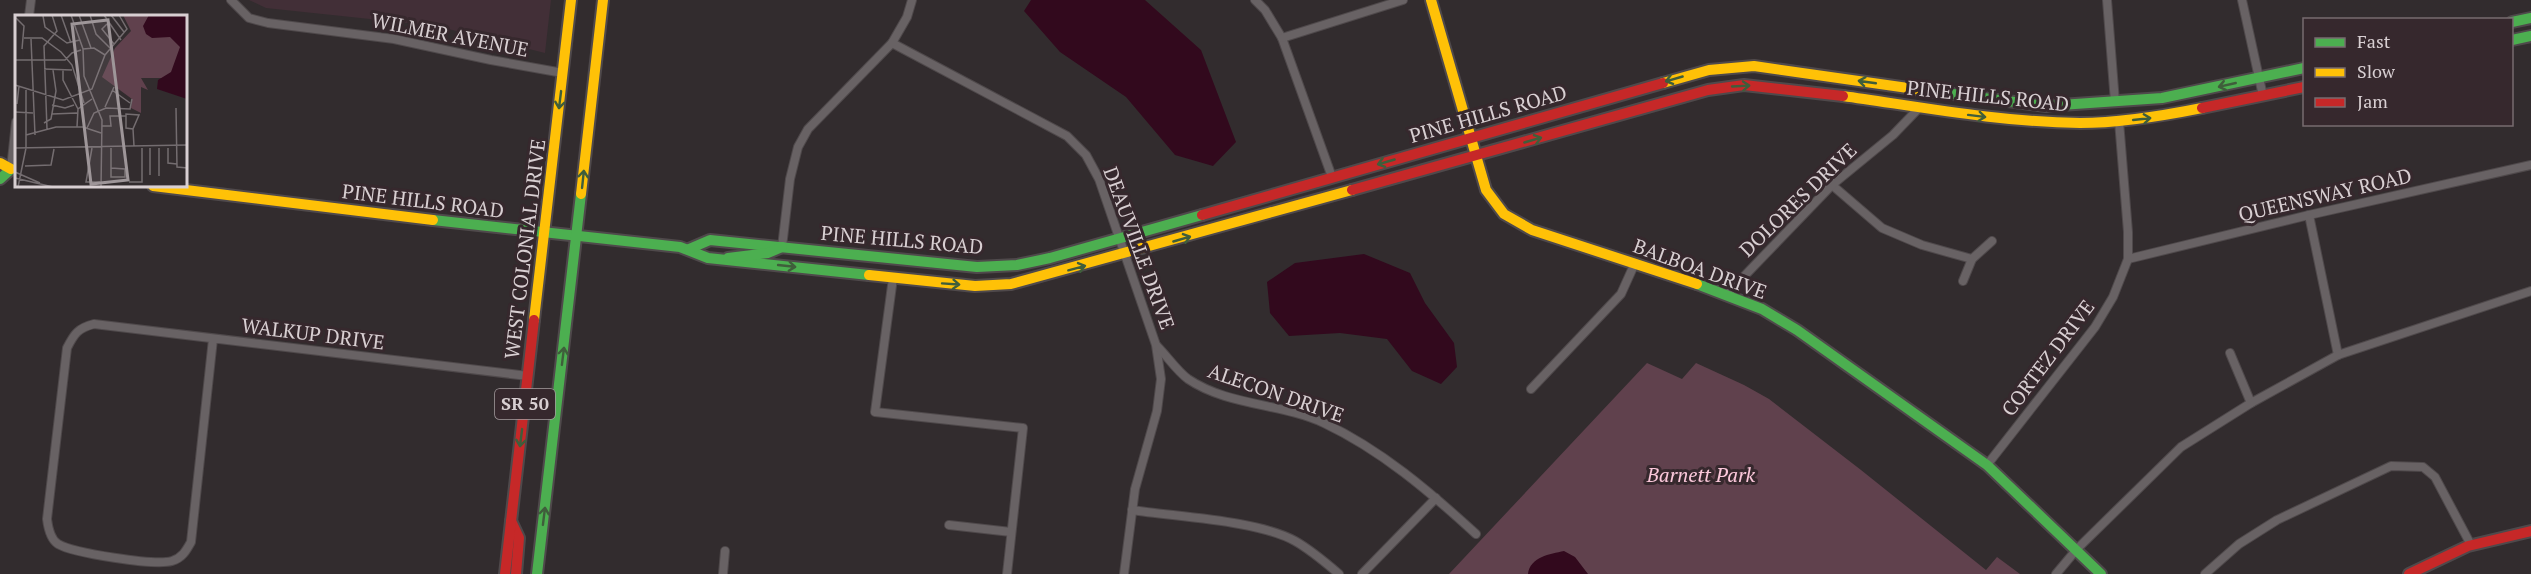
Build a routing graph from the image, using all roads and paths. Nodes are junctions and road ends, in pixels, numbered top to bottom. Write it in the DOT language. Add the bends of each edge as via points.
graph roads {
  1 [pos="31,0"];
  2 [pos="231,0"];
  3 [pos="571,0"];
  4 [pos="603,0"];
  5 [pos="912,0"];
  6 [pos="1255,0"];
  7 [pos="1403,0"];
  8 [pos="1431,0"];
  9 [pos="2107,0"];
  10 [pos="2242,0"];
  11 [pos="29,15"];
  12 [pos="2531,18"];
  13 [pos="2513,22"];
  14 [pos="2531,36"];
  15 [pos="1282,38"];
  16 [pos="2513,40"];
  17 [pos="892,44"];
  18 [pos="2303,68"];
  19 [pos="563,72"];
  20 [pos="2258,78"];
  21 [pos="2303,87"];
  22 [pos="2263,96"];
  23 [pos="2115,102"];
  24 [pos="1919,108"];
  25 [pos="2119,121"];
  26 [pos="15,129"];
  27 [pos="1471,139"];
  28 [pos="1476,156"];
  29 [pos="0,163"];
  30 [pos="2531,165"];
  31 [pos="9,170"];
  32 [pos="1332,177"];
  33 [pos="0,179"];
  34 [pos="1832,185"];
  35 [pos="169,188"];
  36 [pos="2309,214"];
  37 [pos="544,234"];
  38 [pos="576,237"];
  39 [pos="1120,238"];
  40 [pos="1992,241"];
  41 [pos="782,247"];
  42 [pos="689,249"];
  43 [pos="1126,255"];
  44 [pos="1972,259"];
  45 [pos="2128,259"];
  46 [pos="725,260"];
  47 [pos="1635,263"];
  48 [pos="892,278"];
  49 [pos="1963,281"];
  50 [pos="2531,291"];
  51 [pos="1727,294"];
  52 [pos="213,339"];
  53 [pos="1156,345"];
  54 [pos="2230,353"];
  55 [pos="2338,355"];
  56 [pos="528,376"];
  57 [pos="1531,389"];
  58 [pos="2251,403"];
  59 [pos="1987,465"];
  60 [pos="1436,498"];
  61 [pos="1132,510"];
  62 [pos="511,521"];
  63 [pos="949,525"];
  64 [pos="2531,531"];
  65 [pos="1011,532"];
  66 [pos="1476,534"];
  67 [pos="2471,546"];
  68 [pos="2076,549"];
  69 [pos="725,551"];
  70 [pos="505,574"];
  71 [pos="516,574"];
  72 [pos="537,574"];
  73 [pos="723,574"];
  74 [pos="1006,574"];
  75 [pos="1124,574"];
  76 [pos="1339,574"];
  77 [pos="1362,574"];
  78 [pos="2056,574"];
  79 [pos="2102,574"];
  80 [pos="2205,574"];
  81 [pos="2409,574"];
  1 -- 11 [label="street"];
  2 -- 19 [label="street, WILMER AVENUE" via="249,18 268,24 394,39"];
  3 -- 19 [label="main road, WEST COLONIAL DRIVE / SR 50"];
  38 -- 4 [label="main road, SR 50, one-way"];
  5 -- 17 [label="street"];
  6 -- 15 [label="street"];
  7 -- 15 [label="street"];
  8 -- 27 [label="main road, BALBOA DRIVE"];
  9 -- 23 [label="street"];
  10 -- 20 [label="street"];
  12 -- 13 [label="main road"];
  14 -- 16 [label="main road"];
  15 -- 32 [label="street"];
  17 -- 39 [label="street, DEAUVILLE DRIVE" via="1067,136 1086,155 1099,179"];
  17 -- 41 [label="street" via="808,129 798,147"];
  18 -- 20 [label="main road, PINE HILLS ROAD"];
  19 -- 37 [label="main road, WEST COLONIAL DRIVE / SR 50, one-way"];
  20 -- 22 [label="street"];
  20 -- 23 [label="main road, PINE HILLS ROAD, one-way" via="2166,97"];
  21 -- 22 [label="main road, PINE HILLS ROAD"];
  25 -- 22 [label="main road, PINE HILLS ROAD, one-way"];
  23 -- 27 [label="main road, PINE HILLS ROAD, one-way" via="2046,106 1744,67 1682,76"];
  24 -- 25 [label="main road, PINE HILLS ROAD, one-way" via="2045,122"];
  28 -- 24 [label="main road, PINE HILLS ROAD, one-way" via="1708,90 1744,85"];
  24 -- 34 [label="street, DOLORES DRIVE"];
  25 -- 45 [label="street, CORTEZ DRIVE"];
  26 -- 31 [label="street"];
  27 -- 28 [label="main road, BALBOA DRIVE"];
  27 -- 32 [label="main road, PINE HILLS ROAD, one-way"];
  43 -- 28 [label="main road, PINE HILLS ROAD, one-way"];
  28 -- 47 [label="main road, BALBOA DRIVE" via="1486,190 1504,214 1532,230"];
  29 -- 31 [label="main road"];
  30 -- 36 [label="street, QUEENSWAY ROAD"];
  31 -- 33 [label="main road"];
  32 -- 39 [label="main road, PINE HILLS ROAD"];
  34 -- 44 [label="street" via="1882,228 1922,245"];
  34 -- 51 [label="street, DOLORES DRIVE"];
  35 -- 37 [label="main road, PINE HILLS ROAD"];
  36 -- 45 [label="street, QUEENSWAY ROAD"];
  36 -- 55 [label="street"];
  37 -- 38 [label="main road, PINE HILLS ROAD"];
  37 -- 56 [label="main road, WEST COLONIAL DRIVE / SR 50"];
  38 -- 42 [label="main road, PINE HILLS ROAD"];
  72 -- 38 [label="main road, SR 50, one-way"];
  39 -- 41 [label="main road, PINE HILLS ROAD" via="1017,265 977,267"];
  39 -- 43 [label="street, DEAUVILLE DRIVE"];
  40 -- 44 [label="street"];
  41 -- 42 [label="main road, PINE HILLS ROAD" via="710,240"];
  41 -- 46 [label="main road" via="770,254 740,254"];
  42 -- 46 [label="main road, PINE HILLS ROAD" via="708,258"];
  48 -- 43 [label="main road, PINE HILLS ROAD, one-way" via="975,286 1011,284"];
  43 -- 53 [label="street, DEAUVILLE DRIVE"];
  44 -- 49 [label="street"];
  45 -- 59 [label="street, CORTEZ DRIVE" via="2113,297 2095,327"];
  46 -- 48 [label="main road, PINE HILLS ROAD, one-way"];
  47 -- 51 [label="main road, BALBOA DRIVE"];
  47 -- 57 [label="street" via="1621,294"];
  48 -- 65 [label="street" via="874,412 1023,428"];
  50 -- 55 [label="street"];
  51 -- 59 [label="main road, BALBOA DRIVE" via="1797,330"];
  52 -- 52 [label="street, WALKUP DRIVE" via="191,542 183,555 159,563 75,551 56,543 47,519 67,348 73,334 94,324"];
  52 -- 56 [label="street, WALKUP DRIVE"];
  53 -- 60 [label="street, ALECON DRIVE" via="1187,378 1213,393 1322,422 1388,460"];
  53 -- 61 [label="street, DEAUVILLE DRIVE" via="1161,379 1157,411"];
  54 -- 58 [label="street"];
  55 -- 58 [label="street"];
  56 -- 62 [label="main road, WEST COLONIAL DRIVE / SR 50, one-way"];
  58 -- 68 [label="street" via="2181,447"];
  59 -- 68 [label="main road, BALBOA DRIVE"];
  60 -- 66 [label="street, ALECON DRIVE"];
  60 -- 77 [label="street"];
  61 -- 75 [label="street, DEAUVILLE DRIVE"];
  61 -- 76 [label="street" via="1273,533 1316,554"];
  62 -- 70 [label="main road, WEST COLONIAL DRIVE / SR 50"];
  62 -- 71 [label="main road" via="519,538"];
  63 -- 65 [label="street"];
  64 -- 67 [label="main road"];
  65 -- 74 [label="street"];
  67 -- 80 [label="street" via="2435,477 2423,467 2391,466 2277,520 2239,544"];
  67 -- 81 [label="main road"];
  68 -- 78 [label="street"];
  68 -- 79 [label="main road, BALBOA DRIVE"];
  69 -- 73 [label="street"];
}
